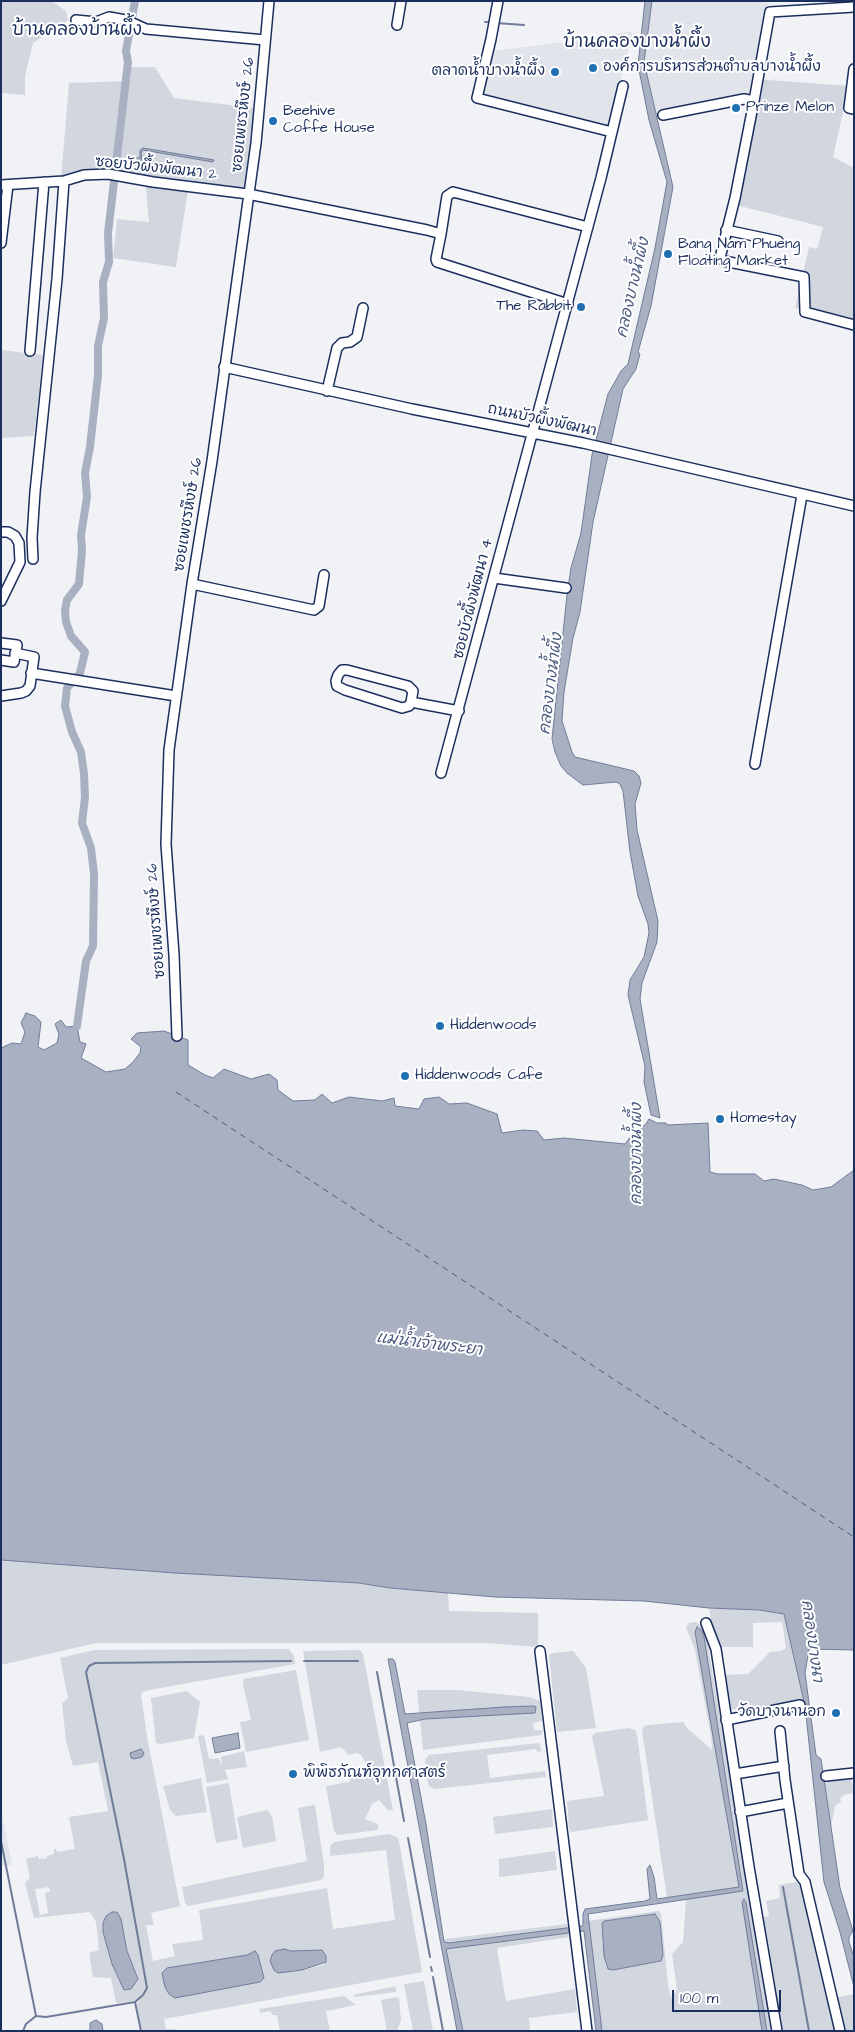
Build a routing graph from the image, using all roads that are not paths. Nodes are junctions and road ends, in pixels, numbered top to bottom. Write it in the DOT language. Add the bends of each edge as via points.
graph roads {
  1 [pos="269,1"];
  2 [pos="401,1"];
  3 [pos="498,1"];
  4 [pos="772,1"];
  5 [pos="854,7"];
  6 [pos="770,12"];
  7 [pos="76,20"];
  8 [pos="397,25"];
  9 [pos="265,40"];
  10 [pos="854,68"];
  11 [pos="623,86"];
  12 [pos="754,101"];
  13 [pos="854,109"];
  14 [pos="663,115"];
  15 [pos="612,132"];
  16 [pos="64,181"];
  17 [pos="44,182"];
  18 [pos="5,185"];
  19 [pos="248,194"];
  20 [pos="588,227"];
  21 [pos="726,230"];
  22 [pos="441,234"];
  23 [pos="778,241"];
  24 [pos="1,243"];
  25 [pos="568,304"];
  26 [pos="363,308"];
  27 [pos="854,325"];
  28 [pos="30,351"];
  29 [pos="224,367"];
  30 [pos="327,390"];
  31 [pos="532,432"];
  32 [pos="802,494"];
  33 [pos="854,506"];
  34 [pos="1,532"];
  35 [pos="33,559"];
  36 [pos="324,575"];
  37 [pos="494,578"];
  38 [pos="192,584"];
  39 [pos="566,588"];
  40 [pos="2,597"];
  41 [pos="1,643"];
  42 [pos="16,654"];
  43 [pos="1,660"];
  44 [pos="31,673"];
  45 [pos="1,696"];
  46 [pos="176,696"];
  47 [pos="411,702"];
  48 [pos="459,711"];
  49 [pos="755,764"];
  50 [pos="442,773"];
  51 [pos="177,1036"];
  52 [pos="706,1623"];
  53 [pos="540,1651"];
  54 [pos="800,1705"];
  55 [pos="726,1720"];
  56 [pos="780,1731"];
  57 [pos="784,1766"];
  58 [pos="854,1773"];
  59 [pos="735,1774"];
  60 [pos="826,1776"];
  61 [pos="788,1803"];
  62 [pos="740,1812"];
  63 [pos="587,2031"];
  64 [pos="777,2031"];
  65 [pos="840,2031"];
  1 -- 9 [label="street, ซอยเพชรหึงษ์ 26"];
  2 -- 8 [label="street"];
  3 -- 15 [label="street" via="477,98"];
  4 -- 6 [label="street"];
  5 -- 6 [label="street"];
  6 -- 12 [label="street"];
  7 -- 9 [label="street" via="96,22 109,17 146,29"];
  9 -- 19 [label="street, ซอยเพชรหึงษ์ 26"];
  10 -- 13 [label="street" via="849,108"];
  11 -- 15 [label="street, ซอยบัวผึ้งพัฒนา 4"];
  12 -- 14 [label="street" via="744,99"];
  12 -- 21 [label="street"];
  15 -- 20 [label="street, ซอยบัวผึ้งพัฒนา 4"];
  16 -- 17 [label="street, ซอยบัวผึ้งพัฒนา 2"];
  16 -- 19 [label="street, ซอยบัวผึ้งพัฒนา 2" via="84,175 108,174"];
  16 -- 35 [label="street" via="35,492"];
  17 -- 18 [label="street, ซอยบัวผึ้งพัฒนา 2"];
  17 -- 28 [label="street"];
  18 -- 24 [label="street"];
  19 -- 22 [label="street, ซอยบัวผึ้งพัฒนา 2"];
  19 -- 29 [label="street, ซอยเพชรหึงษ์ 26"];
  20 -- 22 [label="street" via="453,192 447,196"];
  20 -- 25 [label="street, ซอยบัวผึ้งพัฒนา 4"];
  21 -- 23 [label="street"];
  21 -- 27 [label="street" via="720,258 724,261 804,277 805,312"];
  22 -- 25 [label="street" via="437,262"];
  25 -- 31 [label="street, ซอยบัวผึ้งพัฒนา 4"];
  26 -- 30 [label="street" via="357,337 337,348"];
  29 -- 30 [label="street, ถนนบัวผึ้งพัฒนา"];
  29 -- 38 [label="street, ซอยเพชรหึงษ์ 26"];
  30 -- 31 [label="street, ถนนบัวผึ้งพัฒนา"];
  31 -- 32 [label="street, ถนนบัวผึ้งพัฒนา"];
  31 -- 37 [label="street, ซอยบัวผึ้งพัฒนา 4"];
  32 -- 33 [label="street, ถนนบัวผึ้งพัฒนา"];
  32 -- 49 [label="street"];
  34 -- 40 [label="street" via="15,536 19,543 20,562"];
  36 -- 38 [label="street" via="319,606 314,610"];
  37 -- 39 [label="street"];
  37 -- 48 [label="street, ซอยบัวผึ้งพัฒนา 4"];
  38 -- 46 [label="street, ซอยเพชรหึงษ์ 26"];
  41 -- 42 [label="street" via="17,645"];
  42 -- 43 [label="street" via="14,662"];
  42 -- 44 [label="street" via="34,657"];
  44 -- 45 [label="street" via="30,686 26,691"];
  44 -- 46 [label="street"];
  46 -- 51 [label="street, ซอยเพชรหึงษ์ 26" via="169,750 166,844"];
  47 -- 47 [label="street" via="402,708 345,690 337,686 336,681 342,670 347,670 408,686 413,691"];
  47 -- 48 [label="street"];
  48 -- 50 [label="street, ซอยบัวผึ้งพัฒนา 4"];
  52 -- 55 [label="street" via="716,1649"];
  53 -- 63 [label="street"];
  54 -- 55 [label="street"];
  55 -- 59 [label="street"];
  56 -- 57 [label="street"];
  57 -- 59 [label="street"];
  57 -- 61 [label="street"];
  58 -- 60 [label="street"];
  59 -- 62 [label="street"];
  61 -- 62 [label="street"];
  61 -- 65 [label="street" via="799,1874 805,1882"];
  62 -- 64 [label="street"];
}
